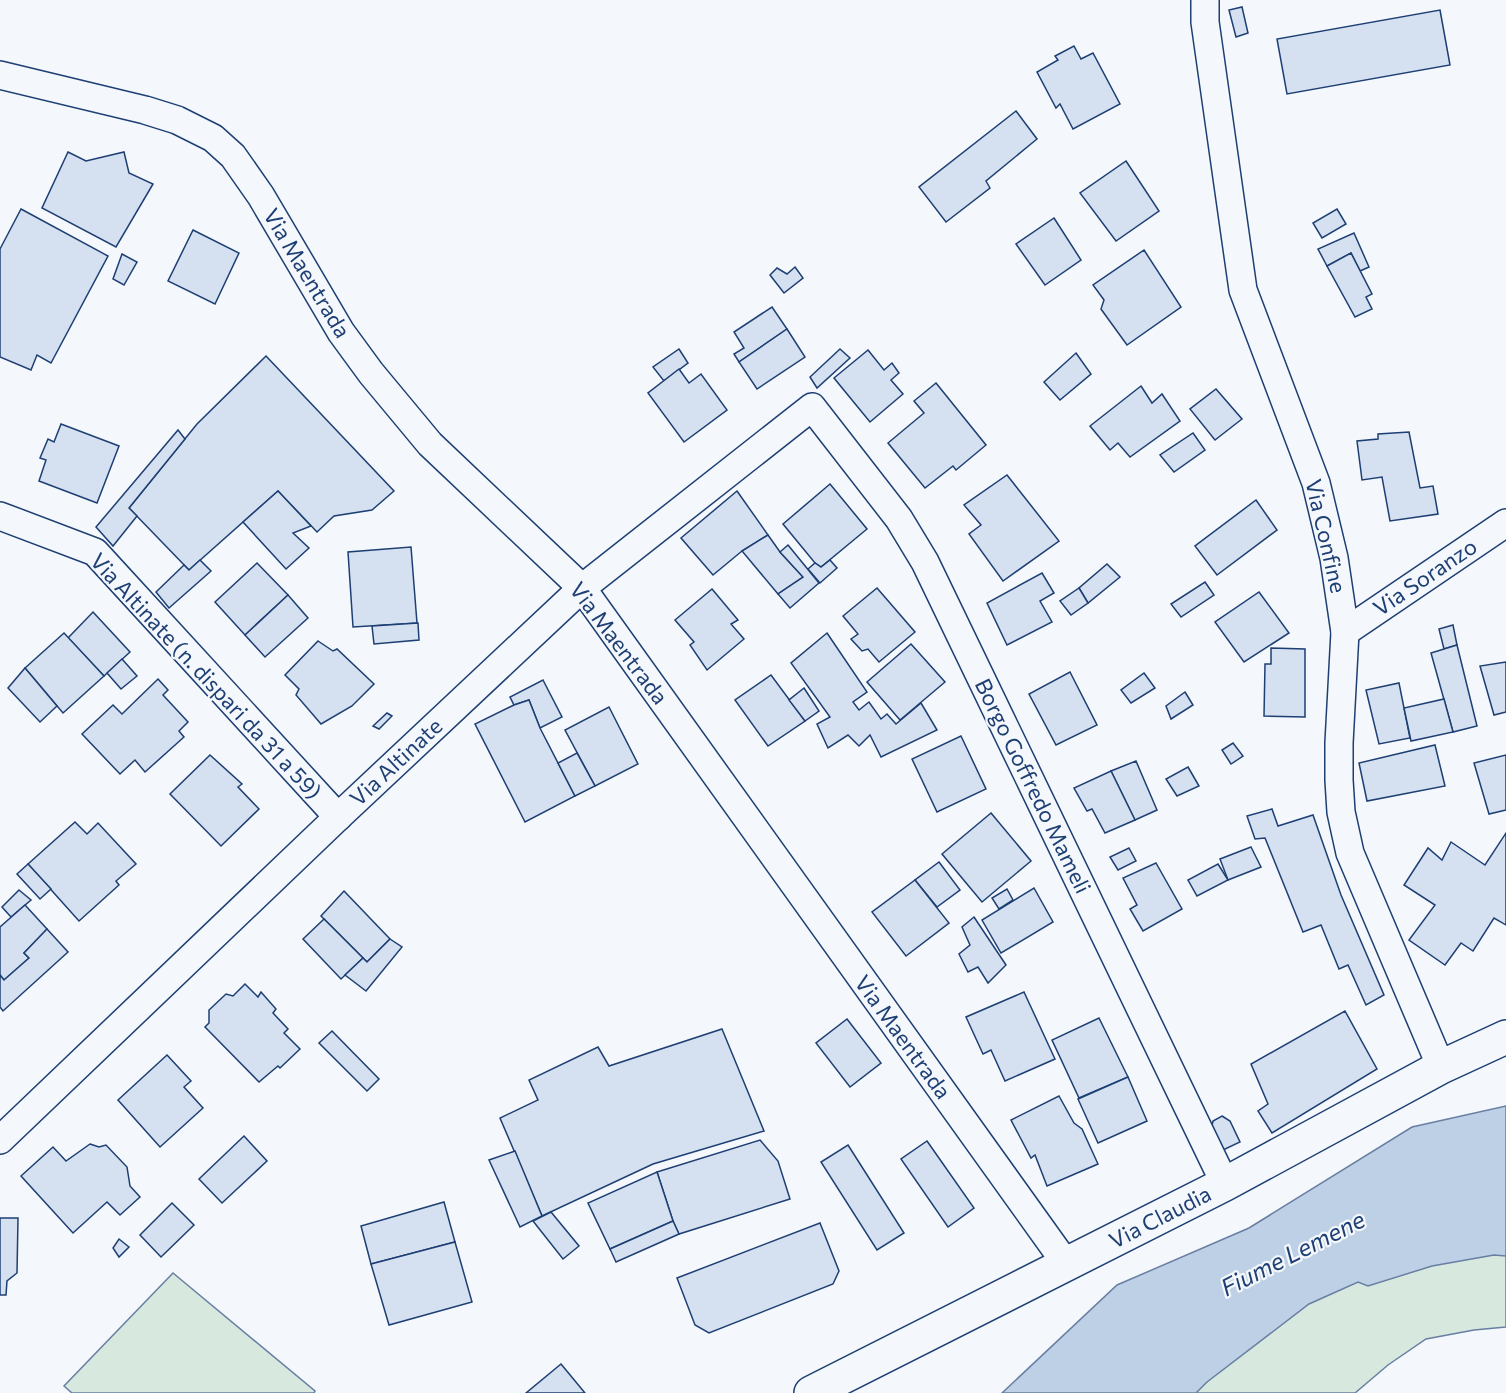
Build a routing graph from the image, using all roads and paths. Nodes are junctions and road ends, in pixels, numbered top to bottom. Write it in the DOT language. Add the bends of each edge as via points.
graph roads {
  1 [pos="1205,0"];
  2 [pos="0,75"];
  3 [pos="812,407"];
  4 [pos="0,516"];
  5 [pos="1506,523"];
  6 [pos="582,588"];
  7 [pos="1345,632"];
  8 [pos="338,817"];
  9 [pos="1506,1037"];
  10 [pos="1441,1067"];
  11 [pos="0,1140"];
  12 [pos="1225,1184"];
  13 [pos="1067,1265"];
  14 [pos="811,1393"];
  1 -- 7 [label="street, Via Confine" via="1243,290 1316,483 1334,558"];
  2 -- 6 [label="street, Via Maentrada" via="145,110 213,138 233,156 261,196 341,332 371,373 430,444"];
  3 -- 6 [label="street, Via Altinate"];
  3 -- 12 [label="street, Borgo Goffredo Mameli" via="899,519 924,562"];
  4 -- 8 [label="street, Via Altinate (n. dispari da 31 a 59)" via="95,552"];
  5 -- 7 [label="street, Via Soranzo"];
  6 -- 8 [label="street, Via Altinate"];
  6 -- 13 [label="street, Via Maentrada"];
  7 -- 10 [label="street, Via Confine" via="1339,780 1350,853"];
  8 -- 11 [label="street, Via Altinate"];
  9 -- 10 [label="street, Via Claudia"];
  10 -- 12 [label="street, Via Claudia"];
  12 -- 13 [label="street, Via Claudia"];
  13 -- 14 [label="street, Via Claudia"];
}
